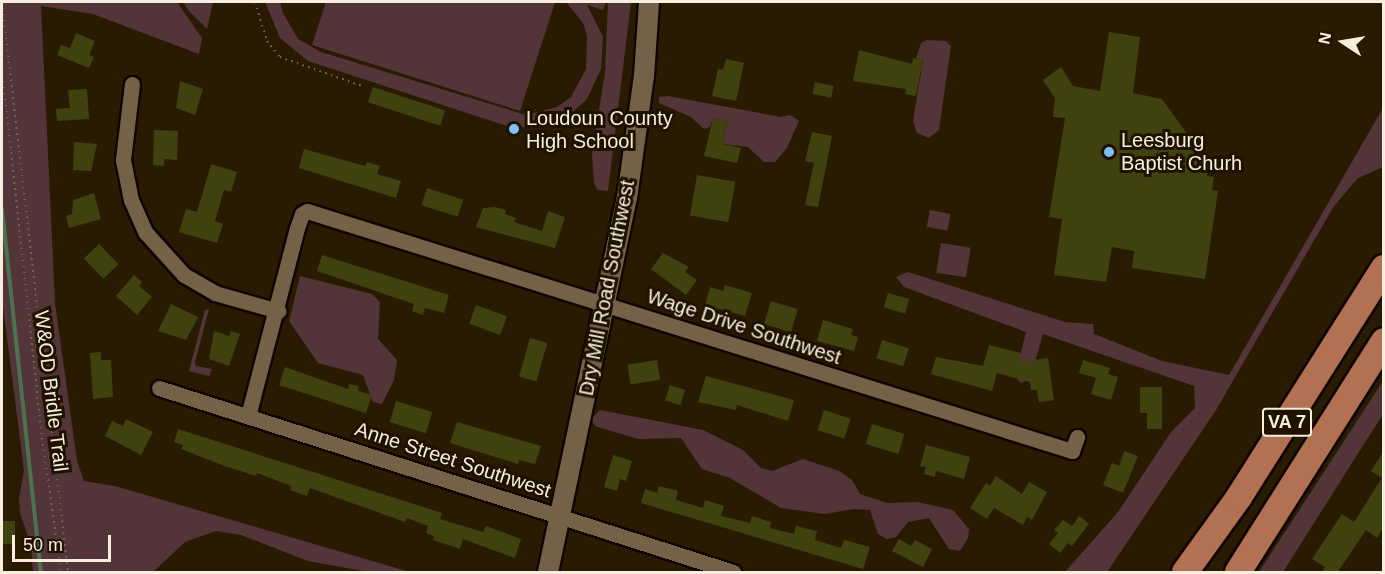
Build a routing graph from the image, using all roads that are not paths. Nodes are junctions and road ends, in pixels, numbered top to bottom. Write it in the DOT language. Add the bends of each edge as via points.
graph roads {
  1 [pos="649,2"];
  2 [pos="132,84"];
  3 [pos="1383,268"];
  4 [pos="605,305"];
  5 [pos="278,311"];
  6 [pos="1383,341"];
  7 [pos="159,388"];
  8 [pos="248,416"];
  9 [pos="1077,437"];
  10 [pos="561,517"];
  11 [pos="548,573"];
  12 [pos="734,573"];
  13 [pos="1185,573"];
  14 [pos="1238,573"];
  1 -- 4 [label="street, Dry Mill Road Southwest" via="639,125"];
  2 -- 5 [label="street" via="123,160 131,200 146,233 184,275 215,293"];
  3 -- 13 [label="highway, VA 7" via="1239,497"];
  4 -- 5 [label="street, Wage Drive Southwest" via="314,211 302,214"];
  4 -- 9 [label="street, Wage Drive Southwest" via="1072,451"];
  4 -- 10 [label="street, Dry Mill Road Southwest"];
  5 -- 8 [label="street"];
  6 -- 14 [label="highway, VA 7"];
  7 -- 8 [label="street, Anne Street Southwest"];
  8 -- 10 [label="street, Anne Street Southwest"];
  10 -- 11 [label="street, Dry Mill Road Southwest"];
  10 -- 12 [label="street, Anne Street Southwest"];
}
